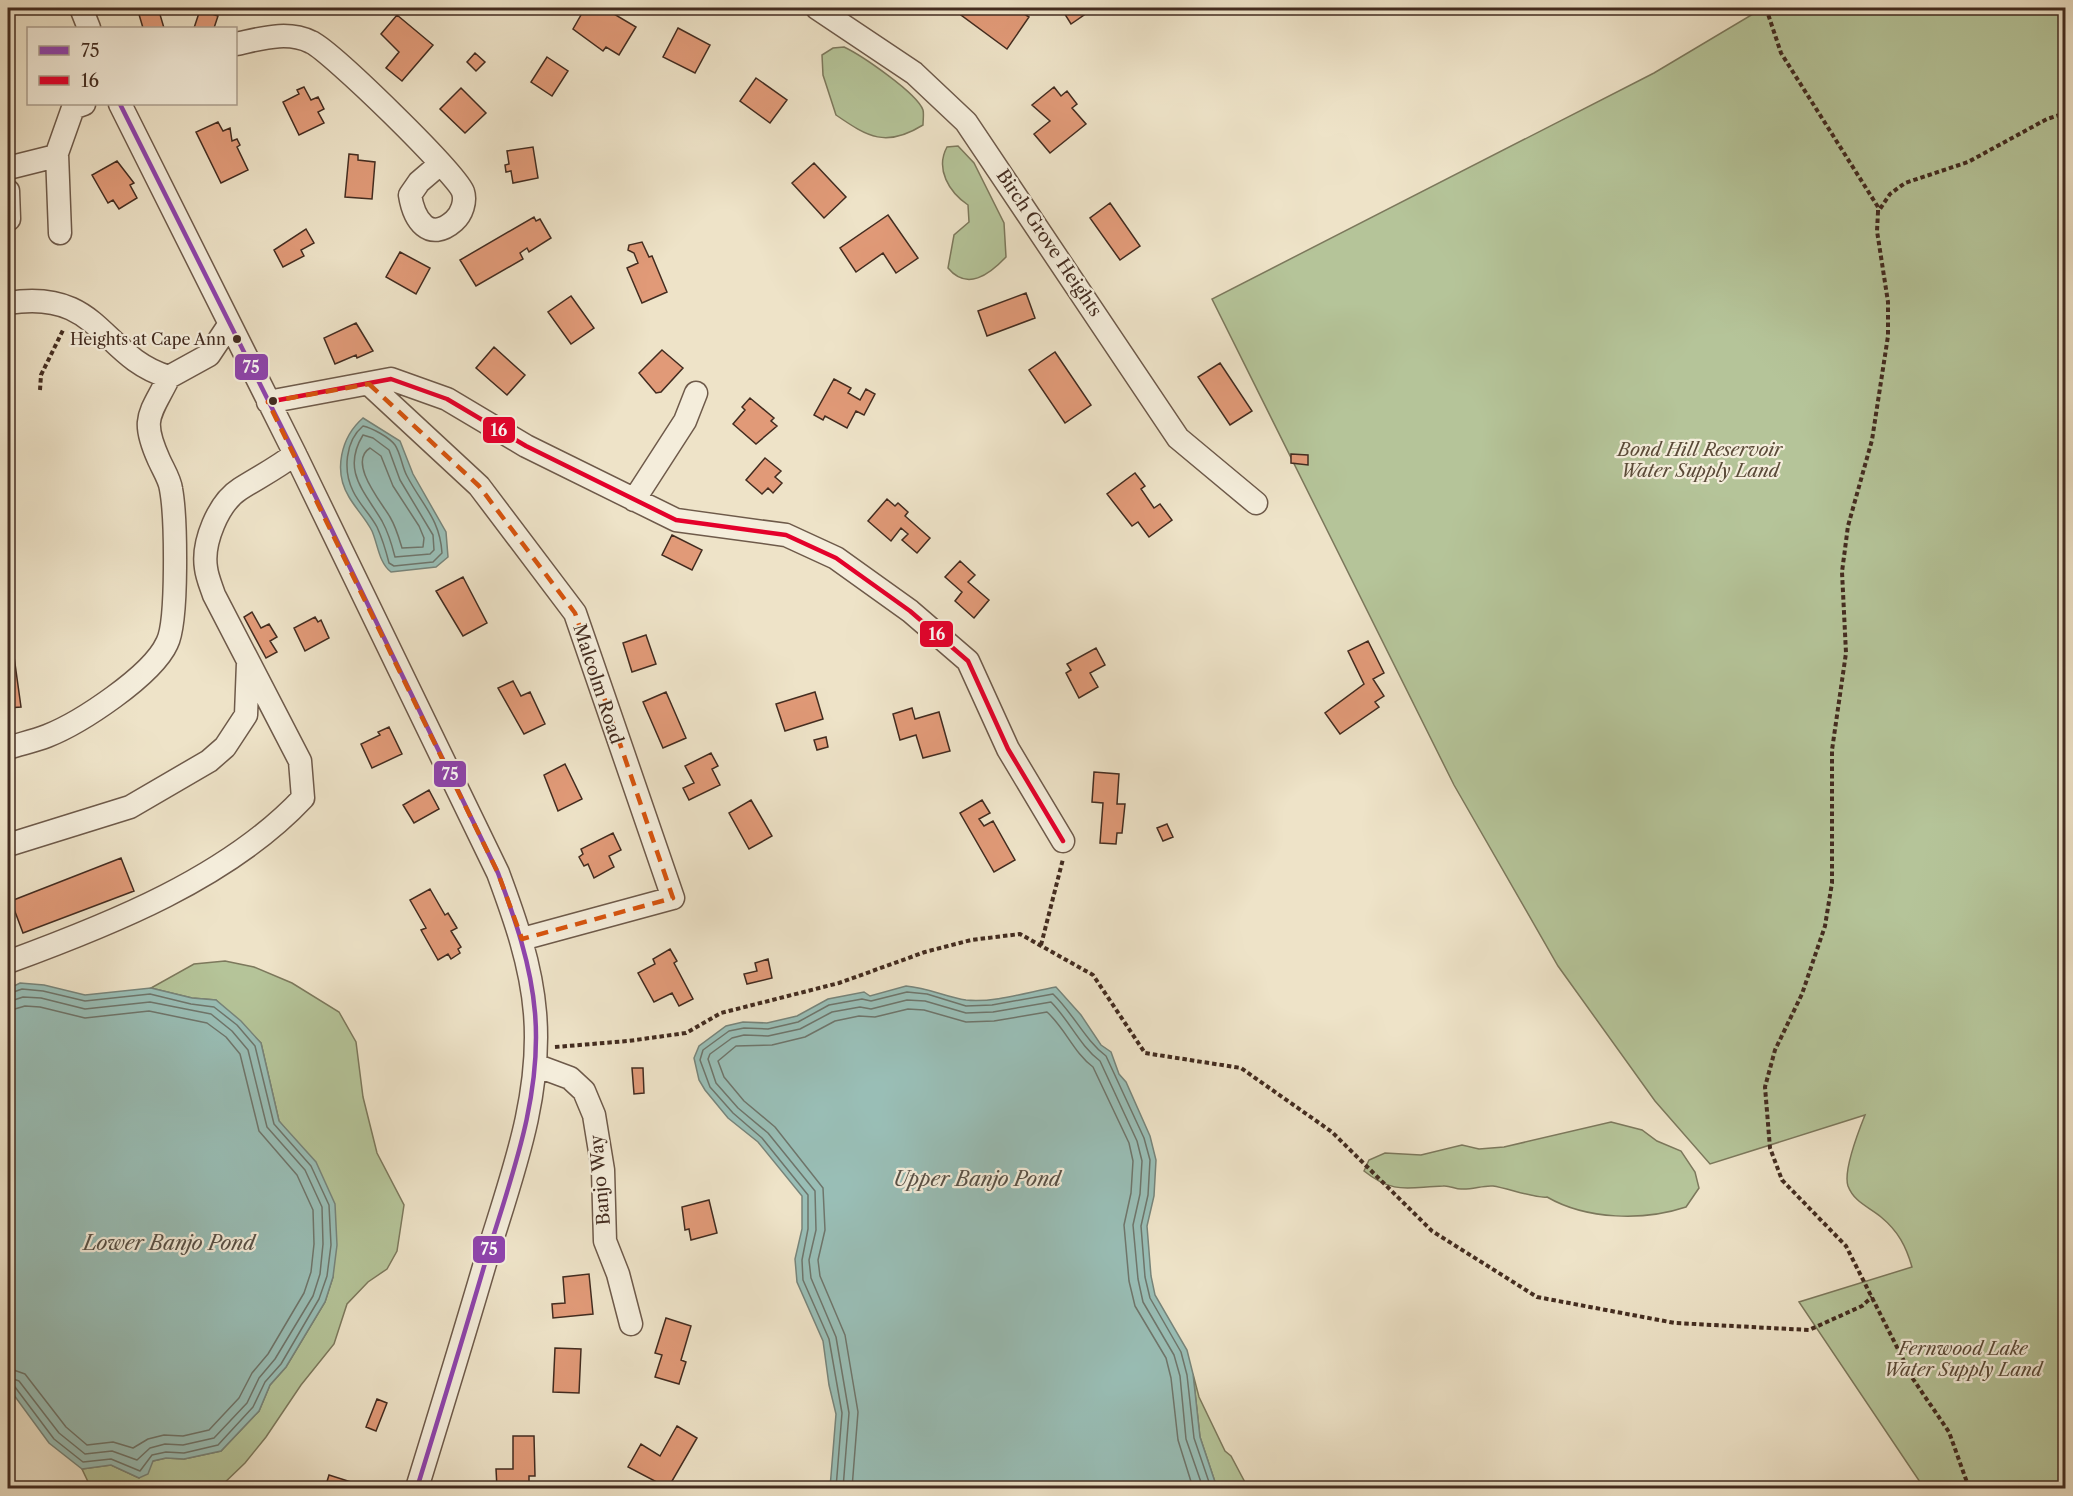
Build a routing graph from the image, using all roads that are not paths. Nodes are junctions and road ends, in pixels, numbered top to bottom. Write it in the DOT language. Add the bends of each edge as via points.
graph roads {
  1 [pos="81,8"];
  2 [pos="817,8"];
  3 [pos="89,27"];
  4 [pos="237,44"];
  5 [pos="81,105"];
  6 [pos="120,105"];
  7 [pos="57,154"];
  8 [pos="440,164"];
  9 [pos="8,168"];
  10 [pos="8,190"];
  11 [pos="9,219"];
  12 [pos="60,233"];
  13 [pos="8,303"];
  14 [pos="229,325"];
  15 [pos="170,377"];
  16 [pos="369,384"];
  17 [pos="696,393"];
  18 [pos="268,402"];
  19 [pos="295,454"];
  20 [pos="634,500"];
  21 [pos="1256,503"];
  22 [pos="249,662"];
  23 [pos="8,748"];
  24 [pos="1063,841"];
  25 [pos="8,845"];
  26 [pos="522,939"];
  27 [pos="8,962"];
  28 [pos="535,1056"];
  29 [pos="631,1324"];
  30 [pos="417,1488"];
  1 -- 3 [label="street"];
  2 -- 21 [label="street, Birch Grove Heights" via="914,73 966,122 1178,438"];
  4 -- 8 [label="street" via="289,35 311,42 332,55"];
  5 -- 7 [label="street" via="73,108"];
  6 -- 14 [label="street"];
  7 -- 9 [label="street"];
  7 -- 12 [label="street"];
  10 -- 11 [label="street"];
  13 -- 15 [label="street" via="37,300 84,314 139,362"];
  14 -- 15 [label="street" via="209,355"];
  14 -- 18 [label="street"];
  15 -- 23 [label="street" via="152,408 147,429 171,488 175,530 173,617 168,642 154,662 85,717 47,736"];
  16 -- 18 [label="street"];
  16 -- 20 [label="street" via="391,380 447,399 526,446"];
  16 -- 26 [label="street, Malcolm Road" via="479,486 575,614 673,898"];
  17 -- 20 [label="street" via="685,421"];
  18 -- 19 [label="street"];
  19 -- 22 [label="street" via="272,472 237,490 220,512 207,543 206,567 214,595"];
  19 -- 26 [label="street" via="498,873"];
  20 -- 24 [label="street" via="676,520 786,535 836,558 910,611 968,661 1008,749"];
  22 -- 25 [label="street" via="246,715 225,747 209,761 129,807"];
  22 -- 27 [label="street" via="300,761 303,798 261,835 190,881 101,926"];
  26 -- 28 [label="street" via="530,975"];
  28 -- 29 [label="street, Banjo Way" via="584,1091 594,1115 603,1170 605,1241"];
  28 -- 30 [label="street" via="533,1094 508,1186"];
}
